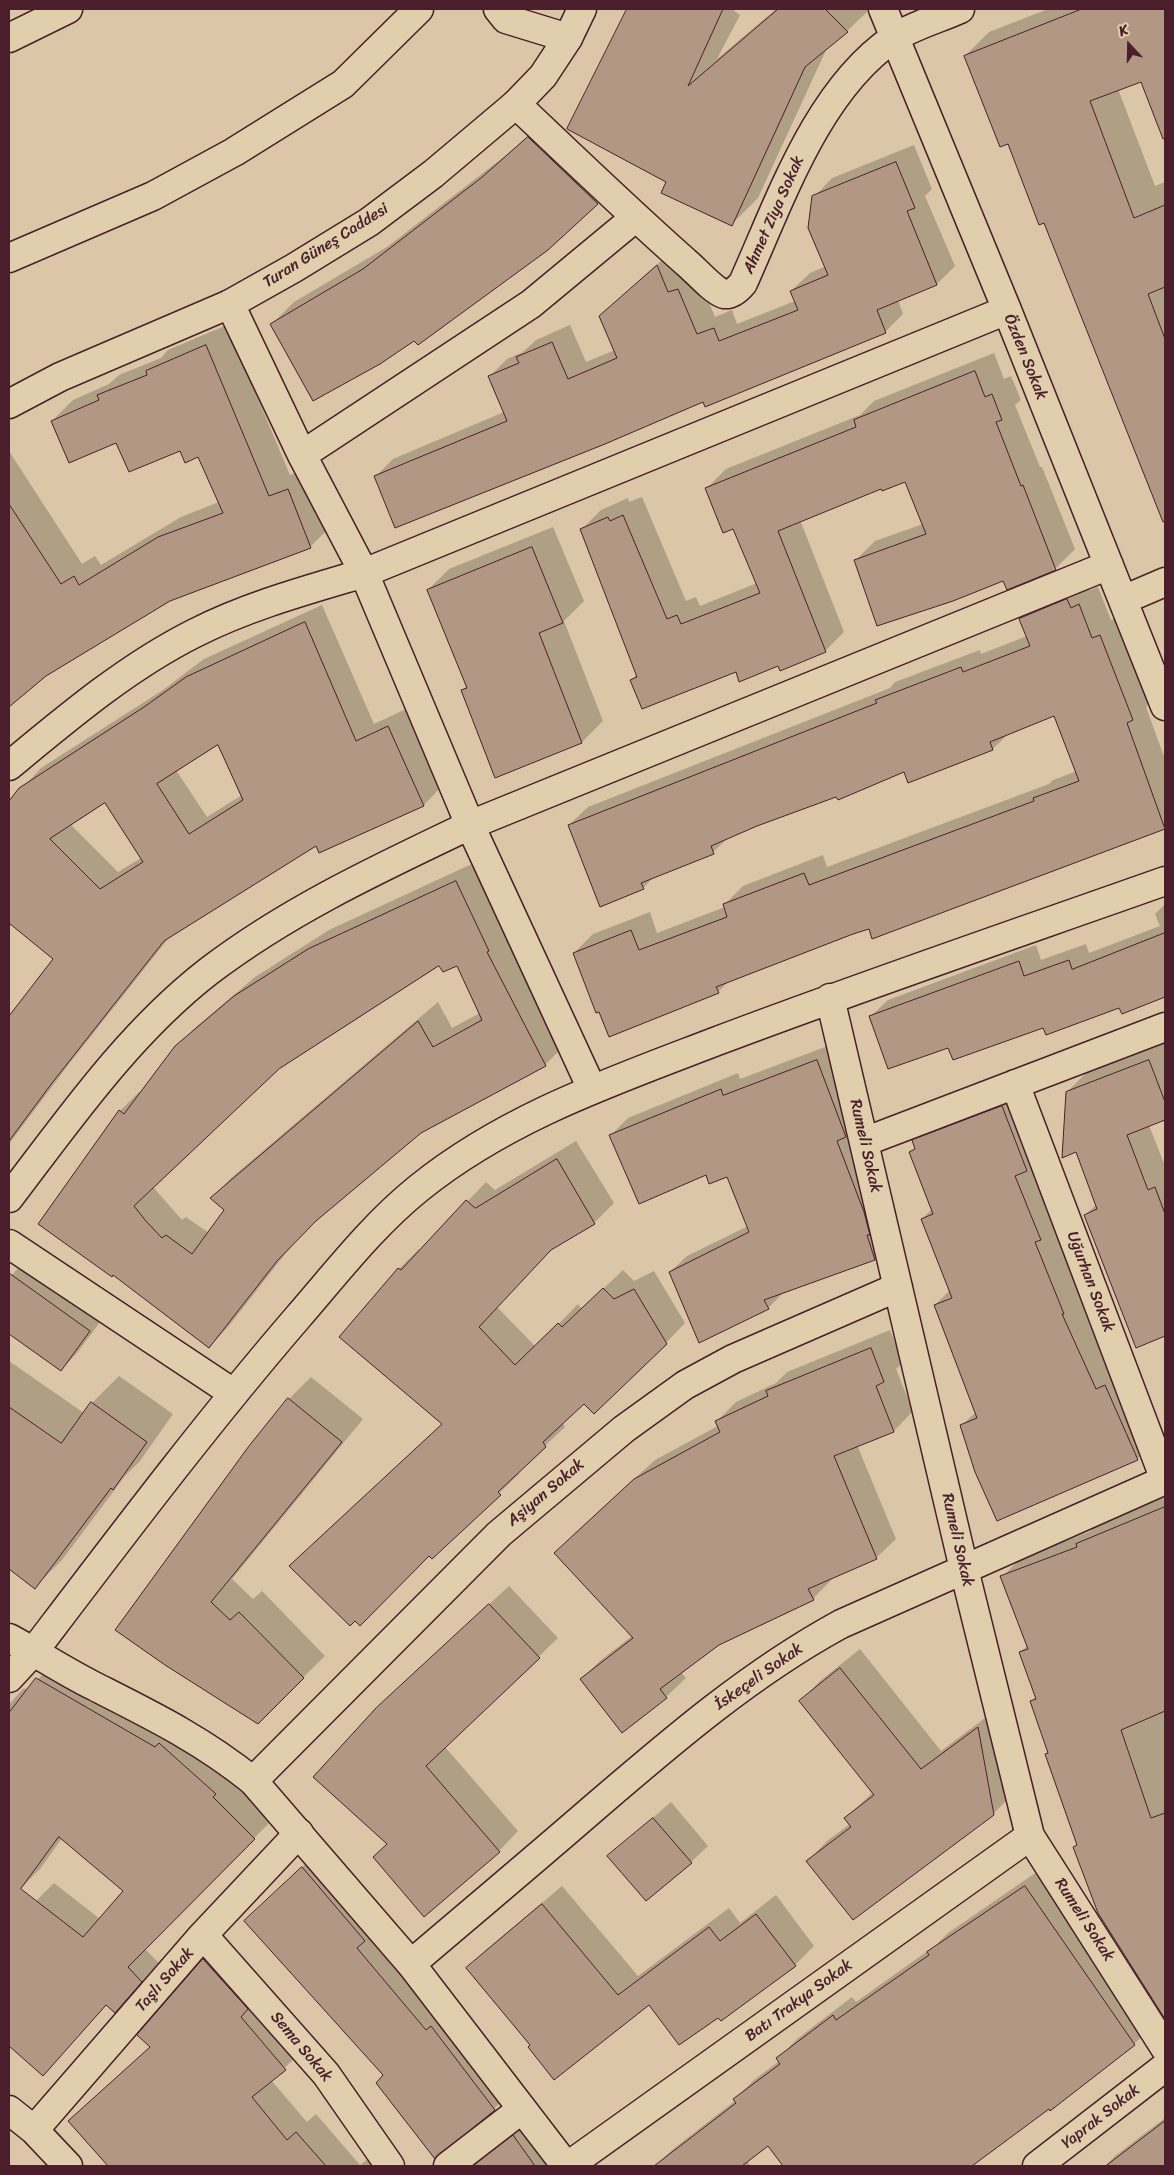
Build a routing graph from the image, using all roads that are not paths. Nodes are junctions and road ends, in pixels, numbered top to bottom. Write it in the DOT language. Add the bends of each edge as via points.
graph roads {
  1 [pos="68,9"];
  2 [pos="419,9"];
  3 [pos="498,9"];
  4 [pos="582,9"];
  5 [pos="883,9"];
  6 [pos="960,9"];
  7 [pos="895,37"];
  8 [pos="9,38"];
  9 [pos="568,38"];
  10 [pos="516,104"];
  11 [pos="636,217"];
  12 [pos="9,258"];
  13 [pos="230,304"];
  14 [pos="1007,310"];
  15 [pos="9,404"];
  16 [pos="302,455"];
  17 [pos="1109,564"];
  18 [pos="364,573"];
  19 [pos="1165,582"];
  20 [pos="1123,600"];
  21 [pos="1165,706"];
  22 [pos="9,766"];
  23 [pos="470,825"];
  24 [pos="1165,882"];
  25 [pos="830,998"];
  26 [pos="1165,1027"];
  27 [pos="1015,1084"];
  28 [pos="592,1089"];
  29 [pos="864,1142"];
  30 [pos="9,1198"];
  31 [pos="9,1244"];
  32 [pos="898,1287"];
  33 [pos="233,1393"];
  34 [pos="1165,1480"];
  35 [pos="964,1569"];
  36 [pos="9,1638"];
  37 [pos="34,1651"];
  38 [pos="9,1678"];
  39 [pos="253,1781"];
  40 [pos="299,1833"];
  41 [pos="1030,1836"];
  42 [pos="203,1936"];
  43 [pos="411,1964"];
  44 [pos="1165,2048"];
  45 [pos="1165,2067"];
  46 [pos="522,2109"];
  47 [pos="9,2110"];
  48 [pos="34,2130"];
  49 [pos="68,2166"];
  50 [pos="390,2166"];
  51 [pos="448,2166"];
  52 [pos="567,2166"];
  53 [pos="1037,2166"];
  1 -- 8 [label="street"];
  2 -- 12 [label="street" via="343,84 234,152 153,196"];
  3 -- 9 [label="street" via="506,19"];
  4 -- 9 [label="street, Turan Güneş Caddesi"];
  5 -- 7 [label="street, Özden Sokak"];
  6 -- 7 [label="street, Ahmet Ziya Sokak"];
  7 -- 11 [label="street, Ahmet Ziya Sokak" via="852,76 813,129 737,290 724,294 718,290"];
  7 -- 14 [label="street, Özden Sokak"];
  9 -- 10 [label="street, Turan Güneş Caddesi" via="543,76"];
  10 -- 11 [label="street, Ahmet Ziya Sokak"];
  10 -- 13 [label="street, Turan Güneş Caddesi" via="433,174 369,222"];
  11 -- 16 [label="street" via="531,304"];
  13 -- 15 [label="street, Turan Güneş Caddesi" via="69,373"];
  13 -- 16 [label="street"];
  14 -- 17 [label="street, Özden Sokak"];
  14 -- 18 [label="street"];
  16 -- 18 [label="street"];
  17 -- 20 [label="street, Özden Sokak"];
  17 -- 23 [label="street"];
  18 -- 22 [label="street" via="276,600 195,633 66,718"];
  18 -- 23 [label="street"];
  19 -- 20 [label="street"];
  20 -- 21 [label="street, Özden Sokak"];
  23 -- 28 [label="street"];
  23 -- 30 [label="street" via="310,905 208,972 133,1042"];
  24 -- 25 [label="street"];
  25 -- 28 [label="street"];
  25 -- 29 [label="street, Rumeli Sokak"];
  26 -- 27 [label="street"];
  27 -- 29 [label="street"];
  27 -- 34 [label="street, Uğurhan Sokak"];
  28 -- 33 [label="street" via="473,1148 419,1188 376,1227"];
  29 -- 32 [label="street, Rumeli Sokak"];
  31 -- 33 [label="street"];
  32 -- 35 [label="street, Rumeli Sokak"];
  32 -- 39 [label="street, Aşiyan Sokak" via="733,1359 685,1385 624,1429 498,1534"];
  33 -- 37 [label="street"];
  34 -- 35 [label="street, İskeçeli Sokak"];
  35 -- 41 [label="street, Rumeli Sokak"];
  35 -- 43 [label="street, İskeçeli Sokak" via="841,1624 762,1673 677,1737"];
  36 -- 37 [label="street"];
  37 -- 38 [label="street"];
  37 -- 39 [label="street" via="180,1730"];
  39 -- 40 [label="street"];
  40 -- 42 [label="street, Taşlı Sokak"];
  40 -- 43 [label="street"];
  41 -- 44 [label="street, Rumeli Sokak"];
  41 -- 52 [label="street, Batı Trakya Sokak"];
  42 -- 48 [label="street, Taşlı Sokak"];
  42 -- 50 [label="street, Sema Sokak" via="326,2074"];
  43 -- 46 [label="street"];
  45 -- 53 [label="street, Yaprak Sokak"];
  46 -- 51 [label="street"];
  46 -- 52 [label="street"];
  47 -- 48 [label="street"];
  48 -- 49 [label="street"];
}
